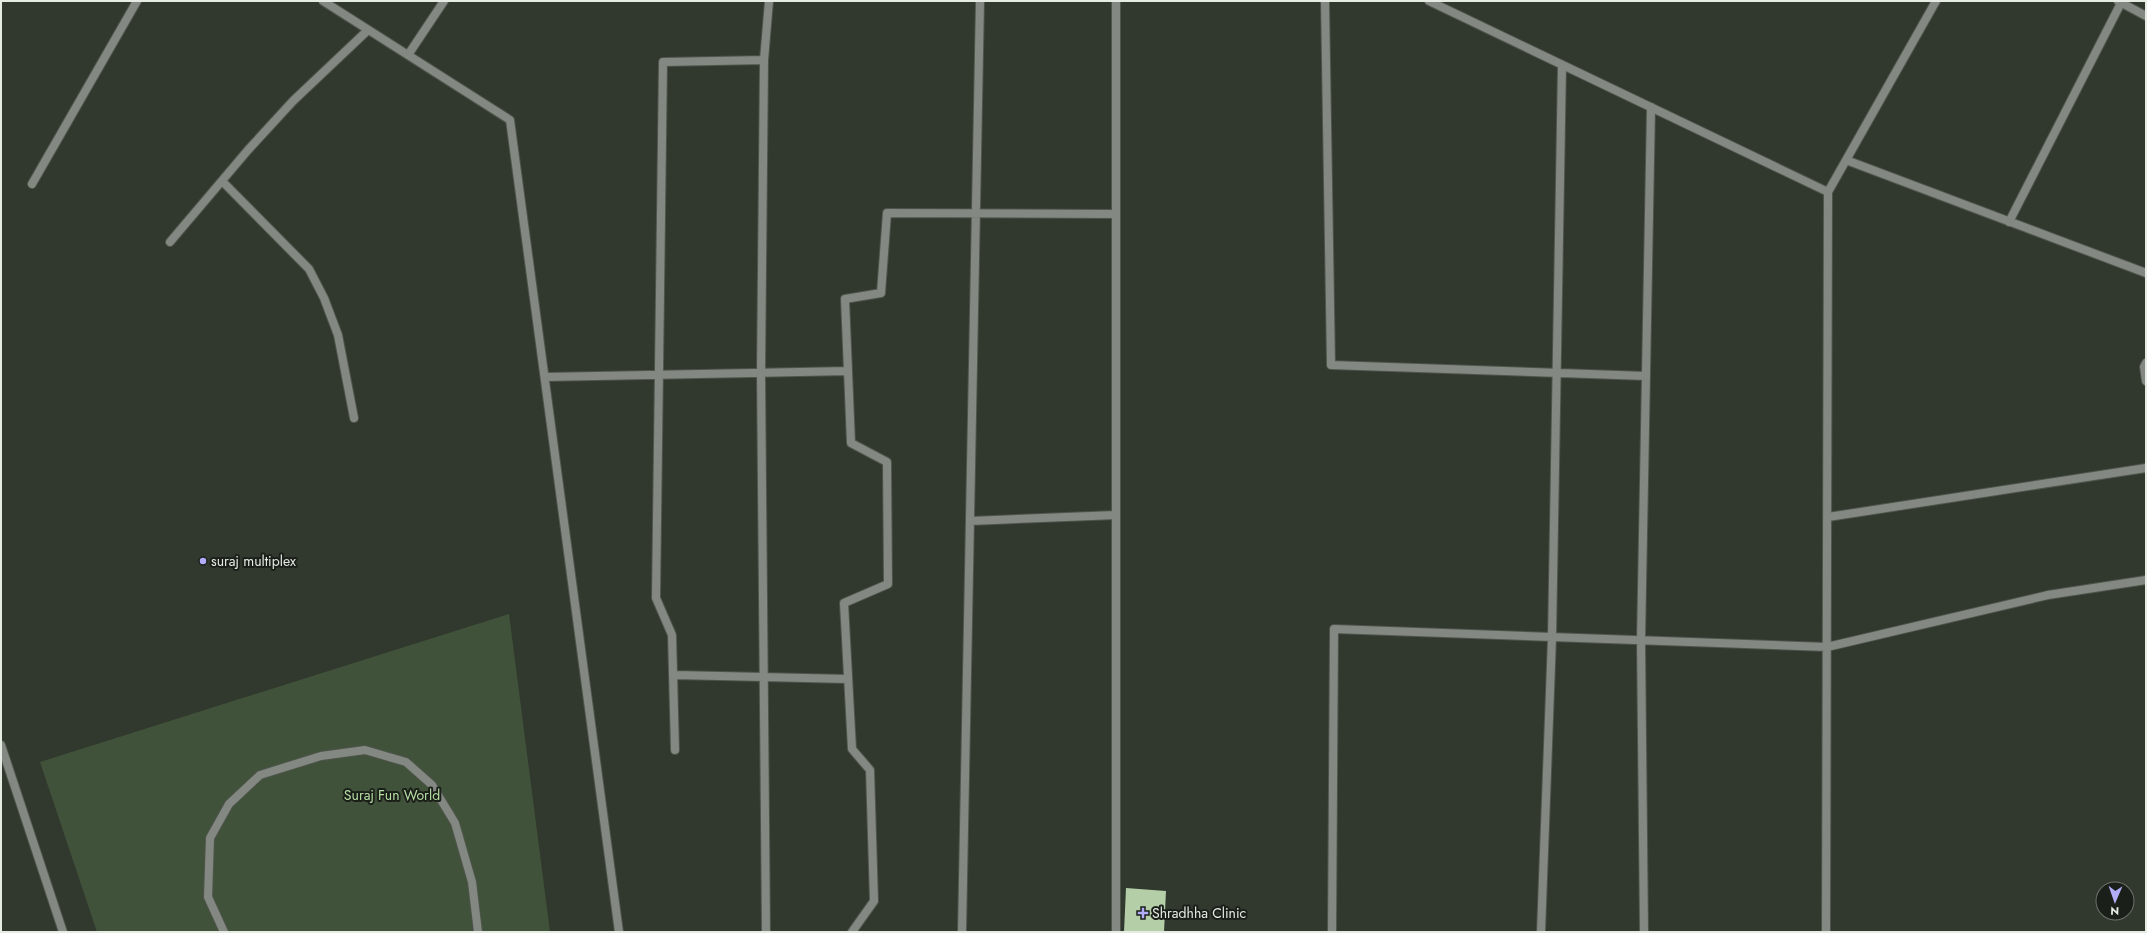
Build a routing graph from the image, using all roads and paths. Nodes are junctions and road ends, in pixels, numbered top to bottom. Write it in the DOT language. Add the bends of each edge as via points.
graph roads {
  1 [pos="137,1"];
  2 [pos="322,1"];
  3 [pos="444,1"];
  4 [pos="769,1"];
  5 [pos="980,1"];
  6 [pos="1116,1"];
  7 [pos="1325,1"];
  8 [pos="1429,1"];
  9 [pos="1936,1"];
  10 [pos="2120,2"];
  11 [pos="2146,16"];
  12 [pos="368,30"];
  13 [pos="408,55"];
  14 [pos="764,60"];
  15 [pos="1562,65"];
  16 [pos="1651,107"];
  17 [pos="1846,160"];
  18 [pos="222,181"];
  19 [pos="32,184"];
  20 [pos="1828,192"];
  21 [pos="976,213"];
  22 [pos="1116,214"];
  23 [pos="2009,222"];
  24 [pos="170,242"];
  25 [pos="2146,274"];
  26 [pos="2146,363"];
  27 [pos="848,371"];
  28 [pos="1556,372"];
  29 [pos="761,373"];
  30 [pos="659,375"];
  31 [pos="1646,376"];
  32 [pos="545,378"];
  33 [pos="2146,382"];
  34 [pos="354,418"];
  35 [pos="2146,468"];
  36 [pos="1116,515"];
  37 [pos="1828,516"];
  38 [pos="970,521"];
  39 [pos="2146,580"];
  40 [pos="1552,638"];
  41 [pos="1641,641"];
  42 [pos="1827,647"];
  43 [pos="674,675"];
  44 [pos="764,677"];
  45 [pos="848,679"];
  46 [pos="1,745"];
  47 [pos="675,750"];
  48 [pos="63,932"];
  49 [pos="224,932"];
  50 [pos="478,932"];
  51 [pos="619,932"];
  52 [pos="766,932"];
  53 [pos="852,932"];
  54 [pos="962,932"];
  55 [pos="1116,932"];
  56 [pos="1332,932"];
  57 [pos="1541,932"];
  58 [pos="1644,932"];
  59 [pos="1826,932"];
  1 -- 19 [label="street"];
  2 -- 12 [label="street"];
  3 -- 13 [label="street"];
  4 -- 14 [label="street"];
  5 -- 21 [label="street"];
  6 -- 22 [label="street"];
  7 -- 28 [label="street" via="1331,365"];
  8 -- 15 [label="street"];
  9 -- 17 [label="street"];
  10 -- 11 [label="street"];
  10 -- 23 [label="street"];
  12 -- 13 [label="street"];
  12 -- 18 [label="street" via="293,101"];
  13 -- 32 [label="street" via="510,120"];
  14 -- 29 [label="street"];
  14 -- 30 [label="street" via="663,62"];
  15 -- 16 [label="street"];
  15 -- 28 [label="street"];
  16 -- 20 [label="street"];
  16 -- 31 [label="street"];
  17 -- 20 [label="street"];
  17 -- 23 [label="street"];
  18 -- 24 [label="street"];
  18 -- 34 [label="street" via="309,269 324,298 338,335"];
  20 -- 37 [label="street"];
  21 -- 22 [label="street"];
  21 -- 27 [label="street" via="887,213 880,293 845,299"];
  21 -- 38 [label="street"];
  22 -- 36 [label="street"];
  23 -- 25 [label="street"];
  26 -- 33 [label="street"];
  27 -- 29 [label="street"];
  27 -- 45 [label="street" via="850,443 887,462 888,584 844,603"];
  28 -- 31 [label="street"];
  28 -- 40 [label="street"];
  29 -- 30 [label="street"];
  29 -- 44 [label="street"];
  30 -- 32 [label="street"];
  30 -- 43 [label="street" via="656,598 672,636"];
  31 -- 41 [label="street"];
  32 -- 51 [label="street"];
  35 -- 37 [label="street"];
  36 -- 38 [label="street"];
  36 -- 55 [label="street"];
  37 -- 42 [label="street"];
  38 -- 54 [label="street"];
  39 -- 42 [label="street" via="2048,595"];
  40 -- 41 [label="street"];
  40 -- 56 [label="street" via="1334,630"];
  40 -- 57 [label="street"];
  41 -- 42 [label="street"];
  41 -- 58 [label="street"];
  42 -- 59 [label="street"];
  43 -- 44 [label="street"];
  43 -- 47 [label="street"];
  44 -- 45 [label="street"];
  44 -- 52 [label="street"];
  45 -- 53 [label="street" via="852,749 870,770 874,901"];
  46 -- 48 [label="street"];
  49 -- 50 [label="street" via="208,897 210,838 229,804 260,775 321,756 365,750 406,762 432,785 455,823 472,882"];
}
